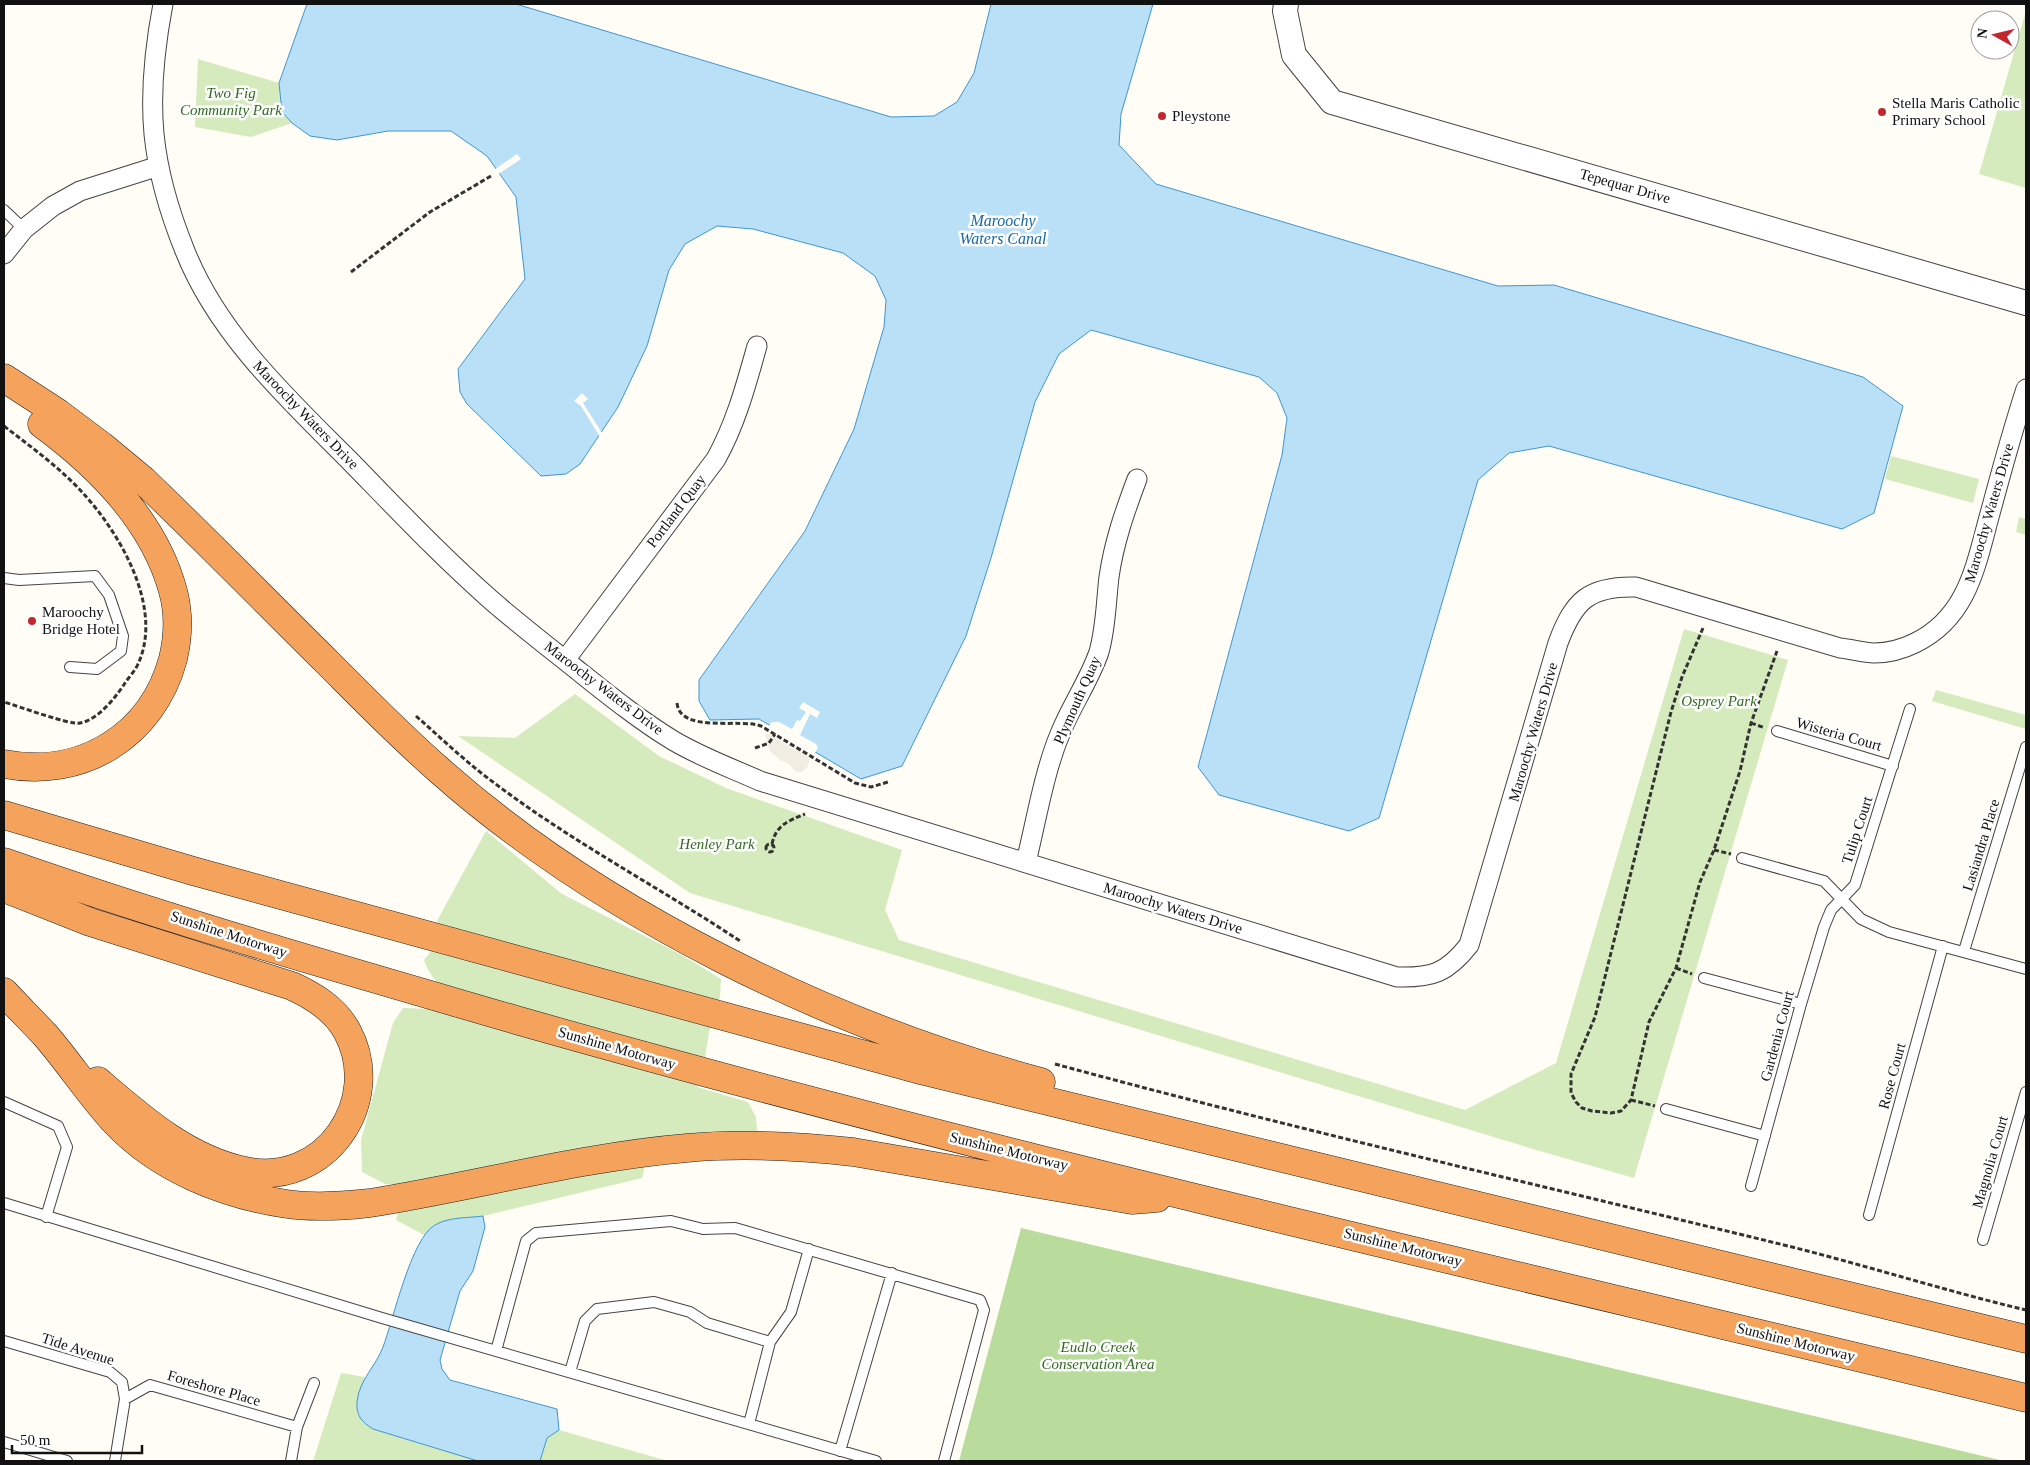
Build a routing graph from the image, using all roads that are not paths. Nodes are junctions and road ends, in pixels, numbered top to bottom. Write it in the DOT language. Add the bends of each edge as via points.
graph roads {
  1 [pos="163,4"];
  2 [pos="1286,4"];
  3 [pos="159,166"];
  4 [pos="4,210"];
  5 [pos="24,229"];
  6 [pos="4,254"];
  7 [pos="2026,303"];
  8 [pos="757,346"];
  9 [pos="4,378"];
  10 [pos="2026,389"];
  11 [pos="4,398"];
  12 [pos="1136,478"];
  13 [pos="4,578"];
  14 [pos="565,660"];
  15 [pos="70,667"];
  16 [pos="1910,709"];
  17 [pos="1777,731"];
  18 [pos="2026,747"];
  19 [pos="4,764"];
  20 [pos="1893,766"];
  21 [pos="4,815"];
  22 [pos="1742,858"];
  23 [pos="4,862"];
  24 [pos="1026,862"];
  25 [pos="4,888"];
  26 [pos="1841,898"];
  27 [pos="1943,946"];
  28 [pos="1964,951"];
  29 [pos="2026,969"];
  30 [pos="1704,978"];
  31 [pos="4,992"];
  32 [pos="1801,1004"];
  33 [pos="45,1036"];
  34 [pos="2026,1092"];
  35 [pos="4,1102"];
  36 [pos="1666,1109"];
  37 [pos="1765,1136"];
  38 [pos="1237,1148"];
  39 [pos="1751,1186"];
  40 [pos="1191,1196"];
  41 [pos="4,1203"];
  42 [pos="1869,1214"];
  43 [pos="46,1217"];
  44 [pos="1984,1240"];
  45 [pos="809,1249"];
  46 [pos="892,1273"];
  47 [pos="2026,1339"];
  48 [pos="4,1341"];
  49 [pos="770,1342"];
  50 [pos="496,1351"];
  51 [pos="570,1372"];
  52 [pos="314,1383"];
  53 [pos="2026,1398"];
  54 [pos="125,1399"];
  55 [pos="749,1424"];
  56 [pos="297,1427"];
  57 [pos="4,1442"];
  58 [pos="840,1451"];
  59 [pos="67,1461"];
  60 [pos="115,1461"];
  61 [pos="291,1461"];
  62 [pos="876,1461"];
  63 [pos="944,1461"];
  1 -- 3 [label="street, Maroochy Waters Drive" via="156,44 153,112"];
  2 -- 7 [label="street, Tepequar Drive" via="1294,55 1332,102"];
  3 -- 5 [label="street" via="80,192 53,206"];
  3 -- 14 [label="street, Maroochy Waters Drive" via="186,253 210,302 242,348 438,550"];
  4 -- 5 [label="lane"];
  5 -- 6 [label="street"];
  8 -- 14 [label="street, Portland Quay" via="727,439 716,459"];
  9 -- 38 [label="highway" via="95,440 143,480 439,770 503,822 596,887 733,963 835,1011 958,1057 1179,1119"];
  10 -- 24 [label="street, Maroochy Waters Drive" via="1966,594 1948,620 1930,636 1903,648 1874,653 1840,648 1636,587 1613,586 1587,596 1567,619 1558,643 1468,945 1456,960 1437,973 1397,977"];
  11 -- 19 [label="highway" via="76,450 122,497 155,545 174,593 177,632 175,650 163,687 142,719 126,735 92,756 72,762 34,768"];
  12 -- 24 [label="street, Plymouth Quay" via="1117,533 1098,652 1060,734"];
  13 -- 15 [label="lane" via="96,576 109,595 124,636 121,651 97,669"];
  14 -- 24 [label="street, Maroochy Waters Drive" via="677,743 760,781"];
  16 -- 20 [label="lane, Tulip Court"];
  17 -- 20 [label="lane, Wisteria Court"];
  18 -- 28 [label="lane, Lasiandra Place"];
  20 -- 26 [label="lane, Tulip Court" via="1854,885"];
  21 -- 38 [label="highway" via="193,871 924,1072"];
  22 -- 26 [label="lane" via="1824,881"];
  23 -- 40 [label="highway, Sunshine Motorway" via="281,951 701,1072"];
  25 -- 33 [label="highway" via="90,922 308,993 335,1014 347,1031 358,1070 358,1087 354,1105 340,1134 317,1158 285,1171 247,1172 207,1158 154,1128"];
  26 -- 27 [label="lane" via="1861,919 1889,932"];
  26 -- 32 [label="lane, Gardenia Court" via="1831,910 1824,927"];
  27 -- 28 [label="lane"];
  27 -- 42 [label="lane, Rose Court"];
  28 -- 29 [label="lane"];
  30 -- 32 [label="lane"];
  31 -- 33 [label="highway"];
  32 -- 37 [label="lane, Gardenia Court"];
  33 -- 40 [label="highway" via="115,1122 152,1153 224,1190 288,1204 370,1203 639,1154 736,1146 853,1152 1132,1200"];
  34 -- 44 [label="lane, Magnolia Court"];
  35 -- 43 [label="lane" via="58,1126 67,1147"];
  36 -- 37 [label="lane"];
  37 -- 39 [label="lane, Gardenia Court"];
  38 -- 47 [label="highway"];
  40 -- 53 [label="highway, Sunshine Motorway"];
  41 -- 43 [label="lane"];
  43 -- 50 [label="lane"];
  45 -- 46 [label="lane"];
  45 -- 49 [label="lane" via="791,1312"];
  45 -- 50 [label="lane" via="735,1228 703,1229 671,1221 536,1233 526,1241"];
  46 -- 58 [label="lane"];
  46 -- 63 [label="lane" via="980,1300 984,1310"];
  48 -- 54 [label="lane, Tide Avenue" via="110,1372 122,1382"];
  49 -- 51 [label="lane" via="707,1323 690,1312 654,1302 598,1309 585,1322"];
  49 -- 55 [label="lane"];
  50 -- 51 [label="lane"];
  51 -- 55 [label="lane"];
  52 -- 56 [label="lane"];
  54 -- 56 [label="lane, Foreshore Place" via="150,1385"];
  54 -- 60 [label="lane"];
  55 -- 58 [label="lane"];
  56 -- 61 [label="lane"];
  57 -- 59 [label="lane"];
  58 -- 62 [label="lane"];
}
